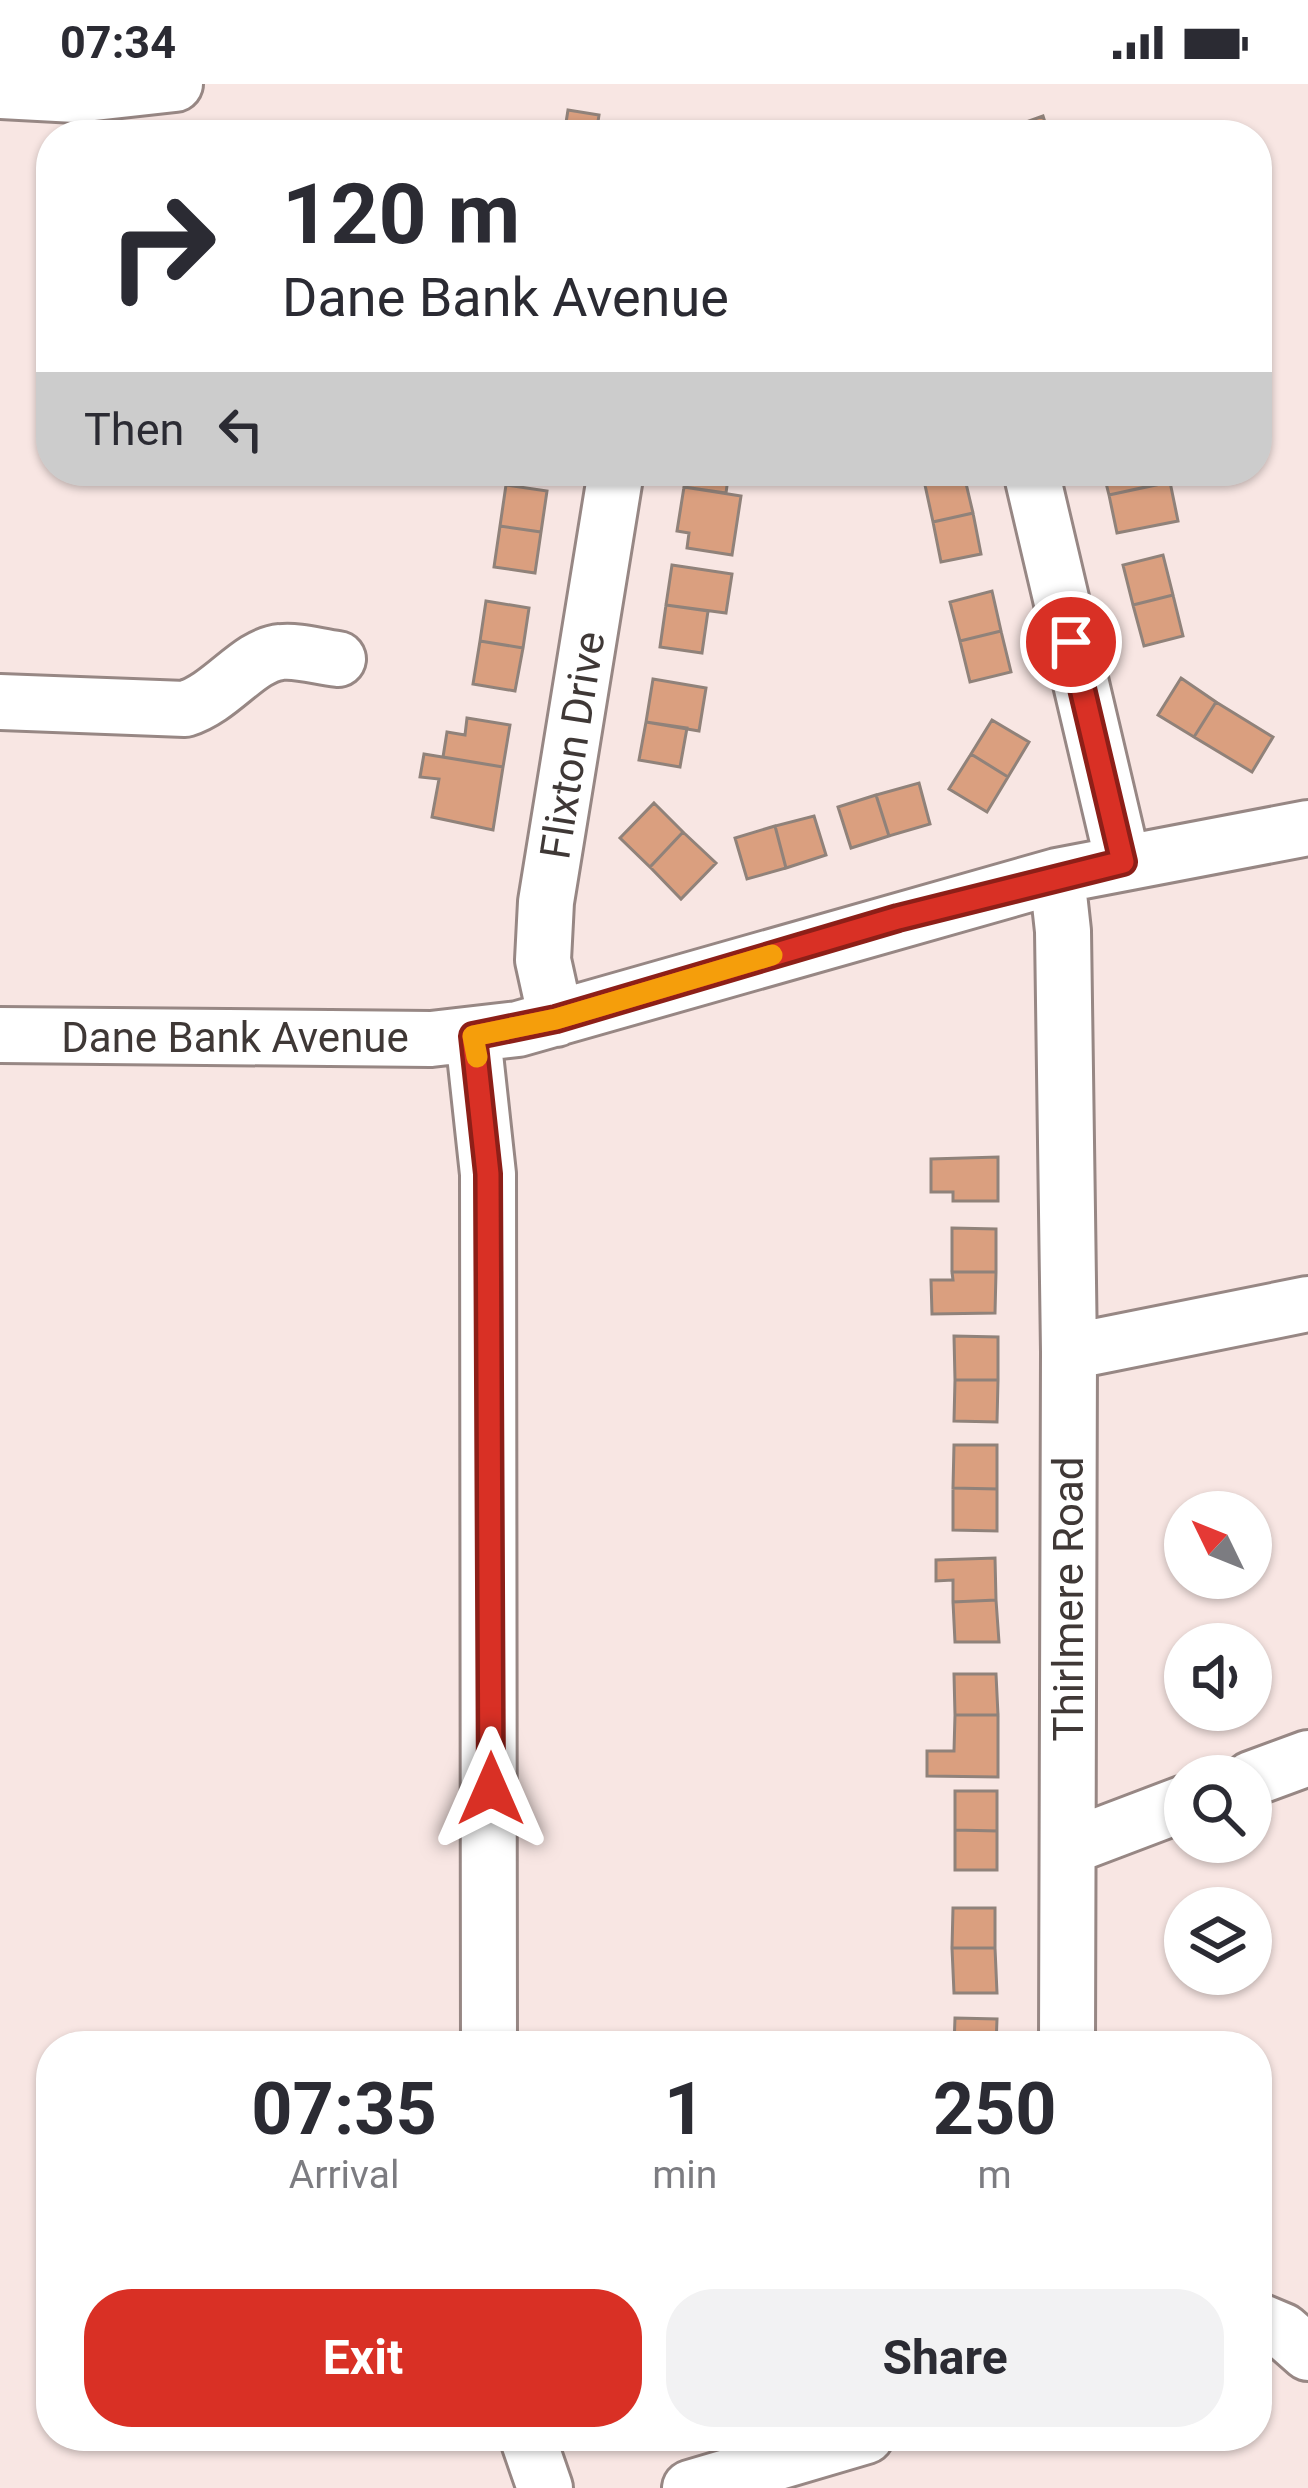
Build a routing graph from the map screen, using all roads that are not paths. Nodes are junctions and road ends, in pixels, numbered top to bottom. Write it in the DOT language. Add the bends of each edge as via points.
graph roads {
  1 [pos="175,84"];
  2 [pos="0,92"];
  3 [pos="614,486"];
  4 [pos="1035,486"];
  5 [pos="338,659"];
  6 [pos="0,702"];
  7 [pos="1308,828"];
  8 [pos="1123,862"];
  9 [pos="1058,875"];
  10 [pos="556,1019"];
  11 [pos="0,1035"];
  12 [pos="473,1036"];
  13 [pos="1308,1304"];
  14 [pos="1069,1352"];
  15 [pos="1308,1758"];
  16 [pos="1272,1771"];
  17 [pos="1164,1811"];
  18 [pos="1070,1846"];
  19 [pos="490,2031"];
  20 [pos="1067,2031"];
  21 [pos="532,2451"];
  22 [pos="815,2451"];
  23 [pos="545,2488"];
  24 [pos="690,2488"];
  1 -- 2 [label="street" via="76,95"];
  3 -- 10 [label="street, Flixton Drive" via="546,902 543,960"];
  4 -- 8 [label="street"];
  5 -- 6 [label="street" via="266,656 211,701 185,709"];
  7 -- 8 [label="street, Dane Bank Avenue"];
  8 -- 9 [label="street, Dane Bank Avenue"];
  9 -- 10 [label="street, Dane Bank Avenue"];
  9 -- 14 [label="street, Thirlmere Road"];
  10 -- 12 [label="street, Dane Bank Avenue"];
  11 -- 12 [label="street, Dane Bank Avenue"];
  12 -- 19 [label="street" via="488,1174"];
  13 -- 14 [label="street"];
  14 -- 18 [label="street, Thirlmere Road"];
  15 -- 16 [label="street"];
  17 -- 18 [label="street"];
  18 -- 20 [label="street, Thirlmere Road"];
  21 -- 23 [label="street"];
  22 -- 24 [label="street"];
}
